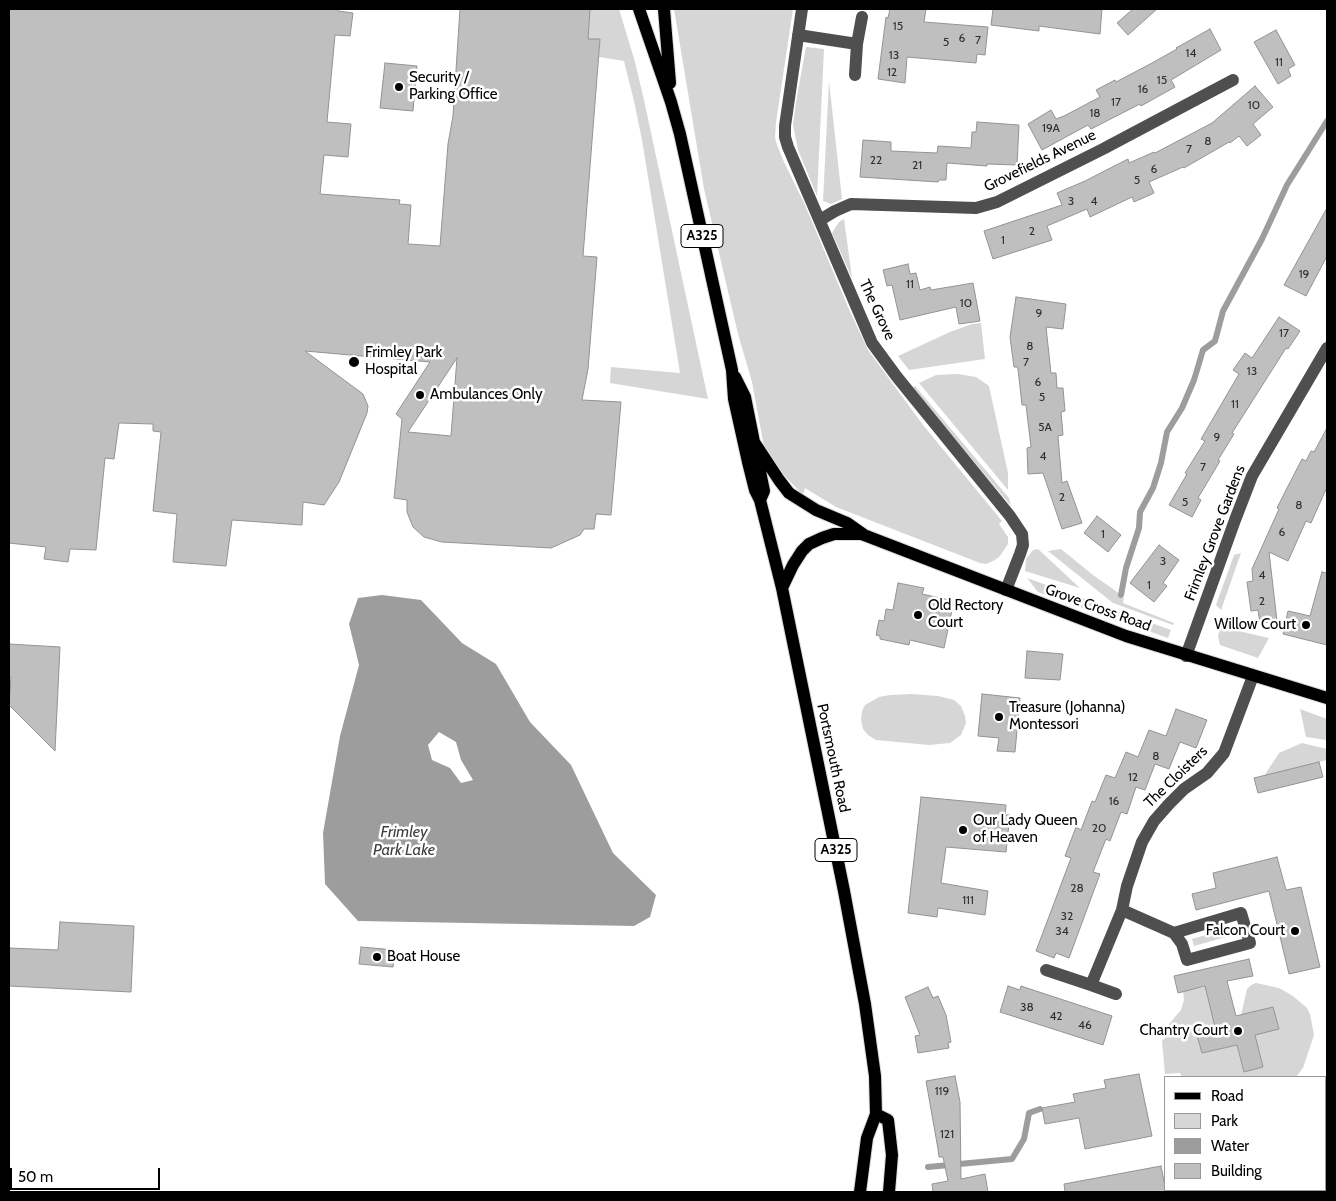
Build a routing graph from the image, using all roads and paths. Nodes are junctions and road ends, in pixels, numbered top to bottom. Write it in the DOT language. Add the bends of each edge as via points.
graph roads {
  1 [pos="639,9"];
  2 [pos="664,9"];
  3 [pos="802,9"];
  4 [pos="862,17"];
  5 [pos="798,35"];
  6 [pos="857,44"];
  7 [pos="855,75"];
  8 [pos="1233,80"];
  9 [pos="671,102"];
  10 [pos="820,220"];
  11 [pos="1327,348"];
  12 [pos="732,370"];
  13 [pos="754,442"];
  14 [pos="760,500"];
  15 [pos="862,534"];
  16 [pos="782,588"];
  17 [pos="1006,590"];
  18 [pos="1186,656"];
  19 [pos="1253,676"];
  20 [pos="1327,698"];
  21 [pos="1122,910"];
  22 [pos="1174,933"];
  23 [pos="1046,970"];
  24 [pos="1091,986"];
  25 [pos="1116,994"];
  26 [pos="876,1114"];
  27 [pos="860,1192"];
  28 [pos="889,1192"];
  1 -- 9 [label="main road, Portsmouth Road / A325"];
  2 -- 9 [label="main road, Portsmouth Road / A325"];
  3 -- 5 [label="street, The Grove"];
  4 -- 6 [label="street"];
  5 -- 6 [label="street"];
  5 -- 10 [label="street, The Grove" via="785,131 799,176"];
  6 -- 7 [label="street"];
  8 -- 10 [label="street, Grovefields Avenue" via="997,202 976,208 851,204"];
  9 -- 12 [label="main road, Portsmouth Road / A325"];
  10 -- 17 [label="street, The Grove" via="872,343 1022,534 1023,544"];
  11 -- 18 [label="street, Frimley Grove Gardens" via="1252,476"];
  12 -- 13 [label="main road, Portsmouth Road / A325" via="744,397"];
  12 -- 14 [label="main road, Portsmouth Road / A325" via="734,399"];
  13 -- 14 [label="main road, Portsmouth Road / A325" via="764,491"];
  13 -- 15 [label="main road, Grove Cross Road" via="790,493"];
  14 -- 16 [label="main road, Portsmouth Road / A325"];
  15 -- 16 [label="main road, Grove Cross Road" via="834,534 810,544 793,565"];
  15 -- 17 [label="main road, Grove Cross Road"];
  16 -- 26 [label="main road, Portsmouth Road / A325" via="861,985 875,1076"];
  17 -- 18 [label="main road, Grove Cross Road"];
  18 -- 19 [label="main road, Grove Cross Road"];
  19 -- 20 [label="main road, Grove Cross Road"];
  19 -- 21 [label="street, The Cloisters" via="1224,753 1207,773 1169,804 1142,842"];
  21 -- 22 [label="street"];
  21 -- 24 [label="street, The Cloisters"];
  22 -- 22 [label="street" via="1241,913 1250,943 1187,960"];
  23 -- 24 [label="street"];
  24 -- 25 [label="street"];
  26 -- 27 [label="main road, Portsmouth Road / A325" via="867,1138"];
  26 -- 28 [label="main road" via="888,1120 892,1156"];
}
